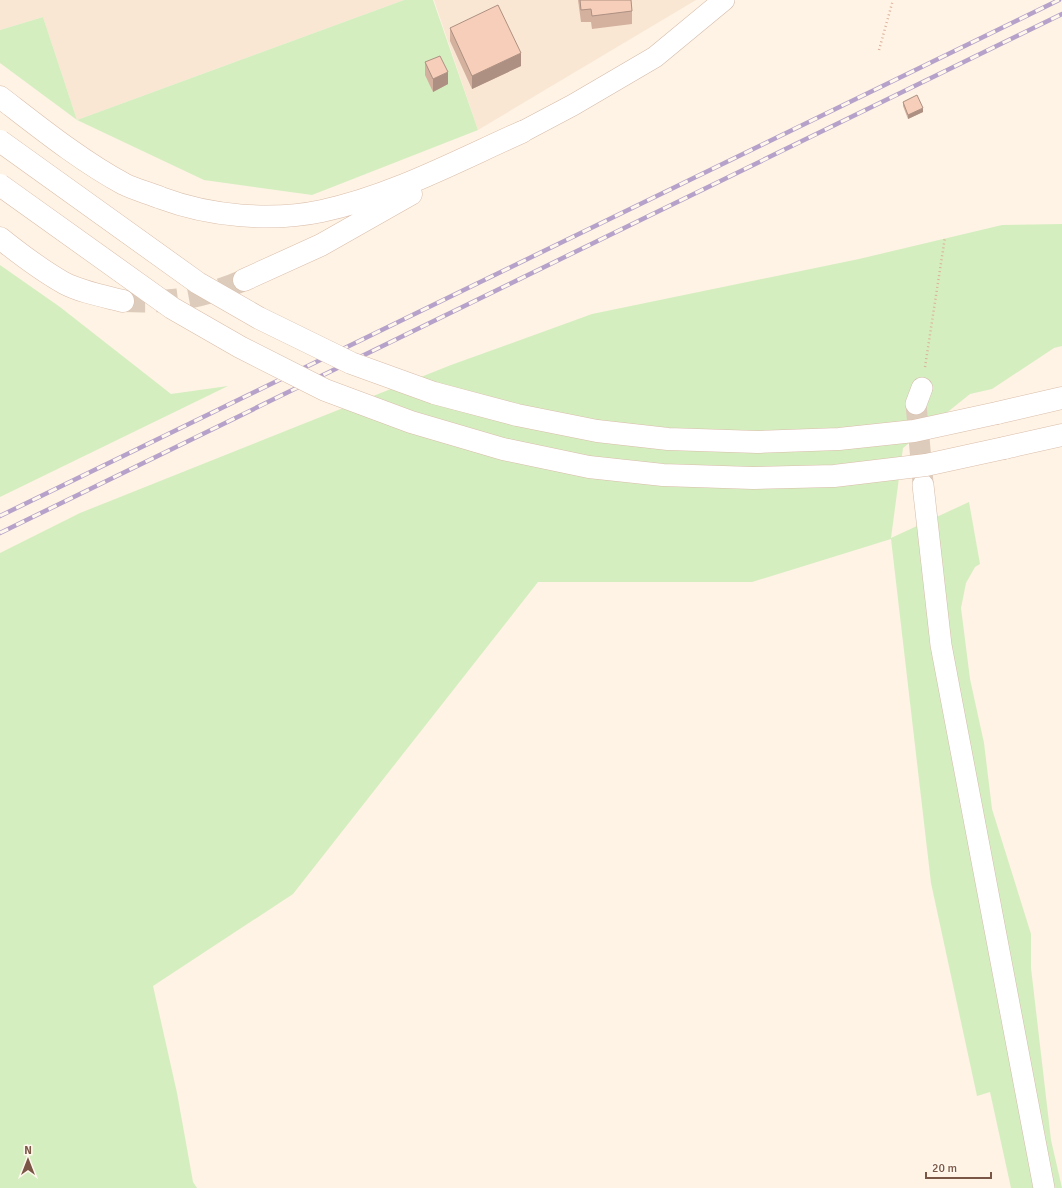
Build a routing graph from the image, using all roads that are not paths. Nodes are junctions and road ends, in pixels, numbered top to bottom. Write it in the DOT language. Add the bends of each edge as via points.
graph roads {
  1 [pos="724,0"];
  2 [pos="0,97"];
  3 [pos="522,132"];
  4 [pos="0,141"];
  5 [pos="0,184"];
  6 [pos="0,238"];
  7 [pos="244,280"];
  8 [pos="123,300"];
  9 [pos="1062,398"];
  10 [pos="1062,435"];
  11 [pos="923,485"];
  12 [pos="1044,1188"];
  1 -- 3 [label="street" via="655,57"];
  2 -- 3 [label="main road" via="56,140 125,184 179,204 224,214 279,216 322,211 393,190"];
  3 -- 7 [label="main road" via="321,245"];
  4 -- 9 [label="main road, bridge" via="198,283 259,318 351,363 434,394 517,415 597,431 668,439 743,442 839,439 899,433"];
  5 -- 10 [label="main road, bridge" via="172,308 240,347 333,392 411,422 503,449 589,467 663,475 753,478 834,476 926,465"];
  6 -- 8 [label="main road" via="35,265 65,283 94,294"];
  11 -- 12 [label="street" via="941,645"];
}
